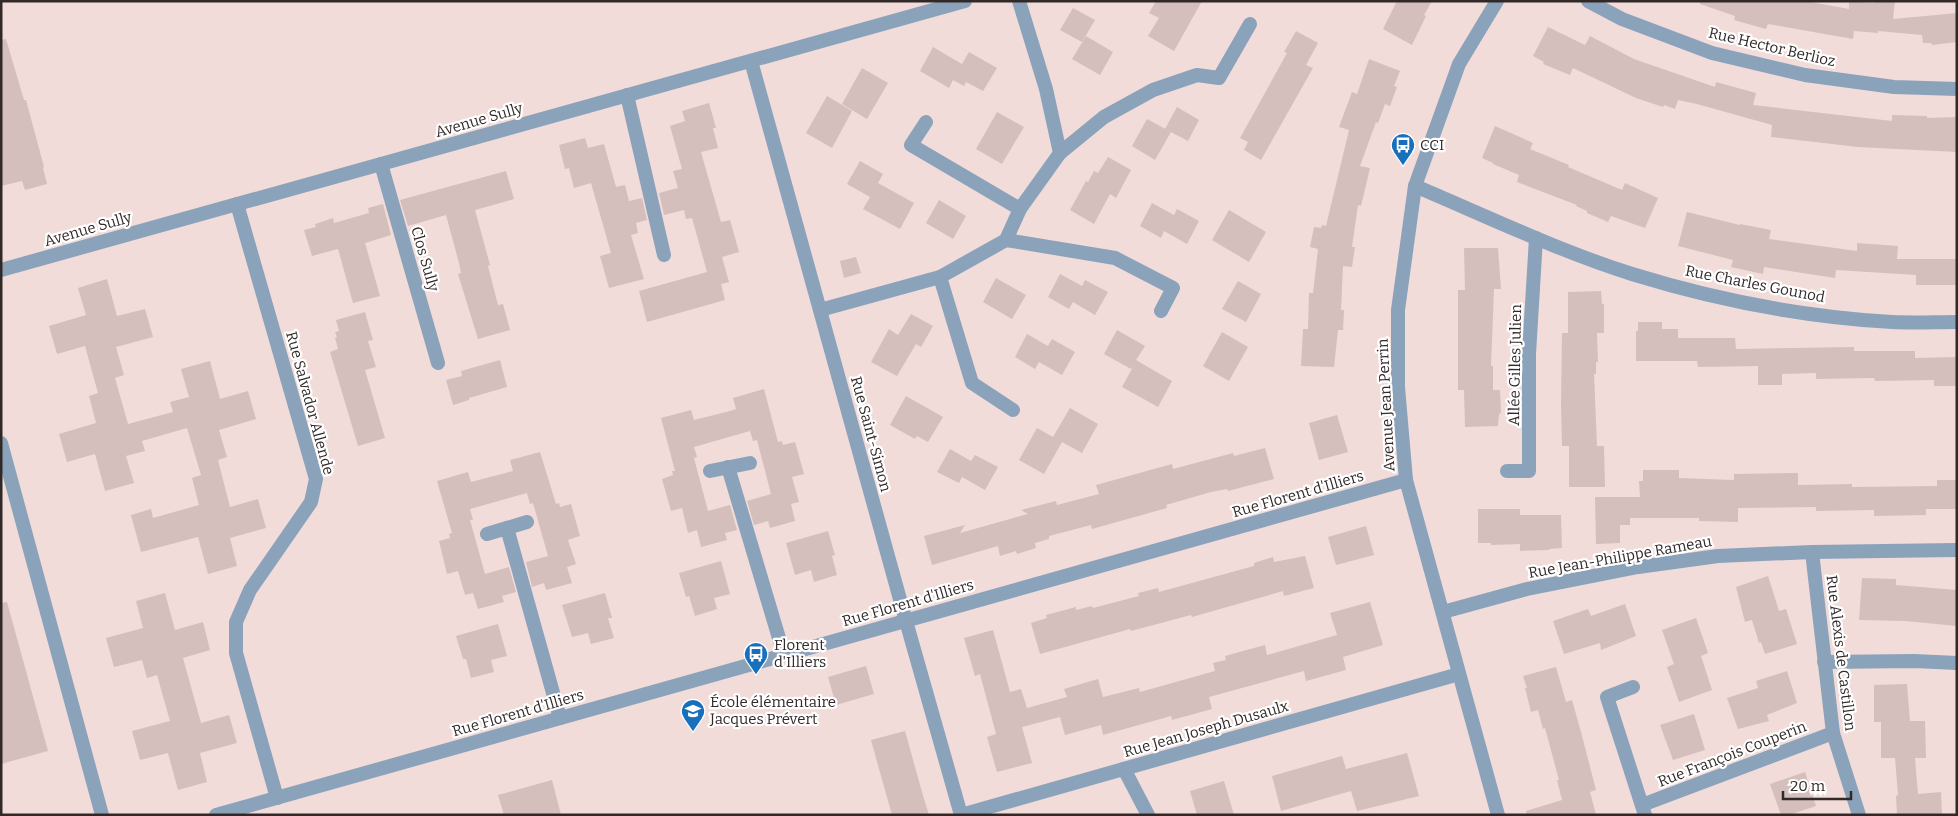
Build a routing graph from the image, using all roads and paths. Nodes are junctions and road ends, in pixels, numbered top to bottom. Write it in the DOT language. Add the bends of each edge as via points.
graph roads {
  1 [pos="964,1"];
  2 [pos="1019,1"];
  3 [pos="1498,1"];
  4 [pos="1588,1"];
  5 [pos="1250,24"];
  6 [pos="751,61"];
  7 [pos="1957,89"];
  8 [pos="627,95"];
  9 [pos="926,122"];
  10 [pos="1060,153"];
  11 [pos="381,164"];
  12 [pos="1415,186"];
  13 [pos="237,204"];
  14 [pos="1020,209"];
  15 [pos="1536,238"];
  16 [pos="1006,240"];
  17 [pos="664,255"];
  18 [pos="1,270"];
  19 [pos="940,276"];
  20 [pos="820,310"];
  21 [pos="1160,311"];
  22 [pos="1957,322"];
  23 [pos="438,363"];
  24 [pos="1013,410"];
  25 [pos="1,443"];
  26 [pos="750,463"];
  27 [pos="728,467"];
  28 [pos="710,471"];
  29 [pos="1507,471"];
  30 [pos="1406,480"];
  31 [pos="527,522"];
  32 [pos="507,528"];
  33 [pos="487,534"];
  34 [pos="1957,550"];
  35 [pos="1812,552"];
  36 [pos="1443,612"];
  37 [pos="906,620"];
  38 [pos="784,655"];
  39 [pos="1824,662"];
  40 [pos="1957,663"];
  41 [pos="1459,674"];
  42 [pos="1633,687"];
  43 [pos="560,718"];
  44 [pos="1833,733"];
  45 [pos="1124,769"];
  46 [pos="277,798"];
  47 [pos="1643,810"];
  48 [pos="102,815"];
  49 [pos="216,815"];
  50 [pos="961,815"];
  51 [pos="1148,815"];
  52 [pos="1498,815"];
  53 [pos="1859,815"];
  1 -- 6 [label="street, Avenue Sully"];
  2 -- 10 [label="street" via="1046,89"];
  3 -- 12 [label="street, Avenue Jean Perrin" via="1459,64"];
  4 -- 7 [label="street, Rue Hector Berlioz" via="1622,19 1712,53 1805,75 1894,86"];
  5 -- 10 [label="street" via="1220,78 1197,75 1153,90 1104,116"];
  6 -- 8 [label="street, Avenue Sully"];
  6 -- 20 [label="street, Rue Saint-Simon"];
  8 -- 11 [label="street, Avenue Sully"];
  8 -- 17 [label="street"];
  9 -- 14 [label="street" via="911,145"];
  10 -- 14 [label="street"];
  11 -- 13 [label="street, Avenue Sully"];
  11 -- 23 [label="street, Clos Sully"];
  12 -- 15 [label="street, Rue Charles Gounod"];
  12 -- 30 [label="street, Avenue Jean Perrin" via="1398,310 1398,386"];
  13 -- 18 [label="street, Avenue Sully"];
  13 -- 46 [label="street, Rue Salvador Allende" via="316,479 311,502 250,590 236,622 236,653"];
  14 -- 16 [label="street"];
  15 -- 22 [label="street, Rue Charles Gounod" via="1632,274 1715,296 1803,313 1884,321"];
  15 -- 29 [label="street, Allée Gilles Julien" via="1529,354 1529,471"];
  16 -- 19 [label="street"];
  16 -- 21 [label="street" via="1114,258 1173,288"];
  19 -- 20 [label="street"];
  19 -- 24 [label="street" via="972,383"];
  20 -- 37 [label="street, Rue Saint-Simon"];
  25 -- 48 [label="street"];
  26 -- 27 [label="street"];
  27 -- 28 [label="street"];
  27 -- 38 [label="street"];
  30 -- 36 [label="street, Avenue Jean Perrin"];
  30 -- 37 [label="street, Rue Florent d'Illiers"];
  31 -- 32 [label="street"];
  32 -- 33 [label="street"];
  32 -- 43 [label="street"];
  34 -- 35 [label="street, Rue Jean-Philippe Rameau"];
  35 -- 36 [label="street, Rue Jean-Philippe Rameau" via="1718,556 1638,567 1527,589"];
  35 -- 39 [label="street, Rue Alexis de Castillon"];
  36 -- 41 [label="street, Avenue Jean Perrin"];
  37 -- 38 [label="street, Rue Florent d'Illiers"];
  37 -- 50 [label="street, Rue Saint-Simon"];
  38 -- 43 [label="street, Rue Florent d'Illiers"];
  39 -- 40 [label="street"];
  39 -- 44 [label="street, Rue Alexis de Castillon"];
  41 -- 45 [label="street, Rue Jean Joseph Dusaulx"];
  41 -- 52 [label="street, Avenue Jean Perrin"];
  42 -- 47 [label="street" via="1607,697"];
  43 -- 46 [label="street, Rue Florent d'Illiers"];
  44 -- 47 [label="street, Rue François Couperin"];
  44 -- 53 [label="street, Rue Alexis de Castillon"];
  45 -- 50 [label="street, Rue Jean Joseph Dusaulx"];
  45 -- 51 [label="street"];
  46 -- 49 [label="street, Rue Florent d'Illiers"];
}
